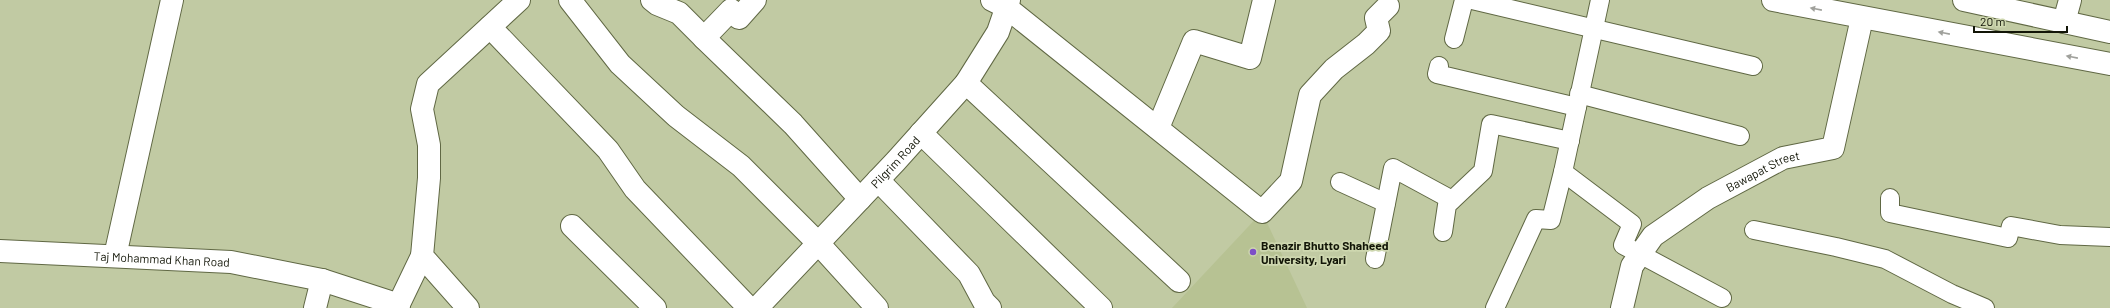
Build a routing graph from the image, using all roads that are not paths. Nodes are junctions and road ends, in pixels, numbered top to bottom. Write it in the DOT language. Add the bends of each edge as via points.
graph roads {
  1 [pos="172,0"];
  2 [pos="519,0"];
  3 [pos="570,0"];
  4 [pos="652,0"];
  5 [pos="755,0"];
  6 [pos="1264,0"];
  7 [pos="1464,0"];
  8 [pos="1472,0"];
  9 [pos="1600,0"];
  10 [pos="1772,0"];
  11 [pos="1964,0"];
  12 [pos="2070,0"];
  13 [pos="1003,2"];
  14 [pos="1998,3"];
  15 [pos="726,5"];
  16 [pos="1388,6"];
  17 [pos="1862,18"];
  18 [pos="2064,22"];
  19 [pos="490,27"];
  20 [pos="1593,28"];
  21 [pos="2110,32"];
  22 [pos="704,38"];
  23 [pos="1454,39"];
  24 [pos="2110,64"];
  25 [pos="1439,66"];
  26 [pos="1753,66"];
  27 [pos="966,83"];
  28 [pos="1578,101"];
  29 [pos="1158,128"];
  30 [pos="921,133"];
  31 [pos="1740,136"];
  32 [pos="1570,140"];
  33 [pos="1563,172"];
  34 [pos="878,180"];
  35 [pos="1340,182"];
  36 [pos="1890,198"];
  37 [pos="860,199"];
  38 [pos="1452,200"];
  39 [pos="1386,203"];
  40 [pos="572,226"];
  41 [pos="1754,230"];
  42 [pos="1443,232"];
  43 [pos="2110,237"];
  44 [pos="818,243"];
  45 [pos="0,251"];
  46 [pos="1640,255"];
  47 [pos="115,256"];
  48 [pos="422,256"];
  49 [pos="1375,259"];
  50 [pos="322,280"];
  51 [pos="1179,281"];
  52 [pos="1722,298"];
  53 [pos="398,306"];
  54 [pos="315,308"];
  55 [pos="468,308"];
  56 [pos="655,308"];
  57 [pos="749,308"];
  58 [pos="757,308"];
  59 [pos="877,308"];
  60 [pos="990,308"];
  61 [pos="1101,308"];
  62 [pos="1495,308"];
  63 [pos="1622,308"];
  64 [pos="1985,308"];
  1 -- 47 [label="street"];
  2 -- 19 [label="street"];
  3 -- 44 [label="street" via="620,64 676,116 741,166"];
  4 -- 22 [label="street" via="679,14"];
  5 -- 15 [label="street" via="739,18"];
  6 -- 29 [label="street" via="1250,58 1194,41"];
  7 -- 23 [label="lane"];
  8 -- 20 [label="lane"];
  9 -- 20 [label="lane"];
  17 -- 10 [label="street, one-way"];
  11 -- 14 [label="street"];
  12 -- 18 [label="street"];
  13 -- 27 [label="street, Pilgrim Road" via="998,32"];
  13 -- 29 [label="street"];
  14 -- 18 [label="street"];
  15 -- 22 [label="street"];
  16 -- 29 [label="street" via="1376,18 1379,31 1334,69 1310,95 1291,181 1262,212"];
  24 -- 17 [label="street, one-way"];
  17 -- 46 [label="street, Bawapat Street" via="1833,148 1782,158 1708,198 1653,236"];
  18 -- 21 [label="street"];
  19 -- 48 [label="street" via="428,84 422,109 429,145 429,178"];
  19 -- 57 [label="street" via="608,150 635,189"];
  20 -- 26 [label="lane"];
  20 -- 28 [label="lane"];
  22 -- 37 [label="street" via="793,124"];
  25 -- 28 [label="lane" via="1437,74"];
  27 -- 30 [label="street, Pilgrim Road"];
  27 -- 51 [label="street"];
  28 -- 31 [label="lane"];
  28 -- 32 [label="lane"];
  30 -- 34 [label="street, Pilgrim Road"];
  30 -- 61 [label="street"];
  32 -- 33 [label="lane"];
  32 -- 38 [label="lane" via="1492,124 1483,172"];
  33 -- 46 [label="lane" via="1632,224 1622,246"];
  33 -- 62 [label="lane" via="1551,220 1536,219"];
  34 -- 37 [label="street, Pilgrim Road"];
  34 -- 60 [label="street" via="969,274"];
  35 -- 39 [label="lane"];
  36 -- 43 [label="lane" via="1890,213 2008,238 2011,226 2060,235"];
  37 -- 44 [label="street, Pilgrim Road"];
  38 -- 39 [label="lane" via="1392,168"];
  38 -- 42 [label="lane" via="1447,205"];
  39 -- 49 [label="lane"];
  40 -- 56 [label="street"];
  41 -- 64 [label="lane" via="1885,260"];
  44 -- 58 [label="street, Pilgrim Road"];
  44 -- 59 [label="street"];
  45 -- 47 [label="street, Taj Mohammad Khan Road"];
  46 -- 52 [label="lane"];
  46 -- 63 [label="street, Bawapat Street" via="1632,266"];
  47 -- 50 [label="street, Taj Mohammad Khan Road" via="231,262"];
  48 -- 53 [label="street"];
  48 -- 55 [label="street"];
  50 -- 53 [label="street, Taj Mohammad Khan Road"];
  50 -- 54 [label="street"];
}
